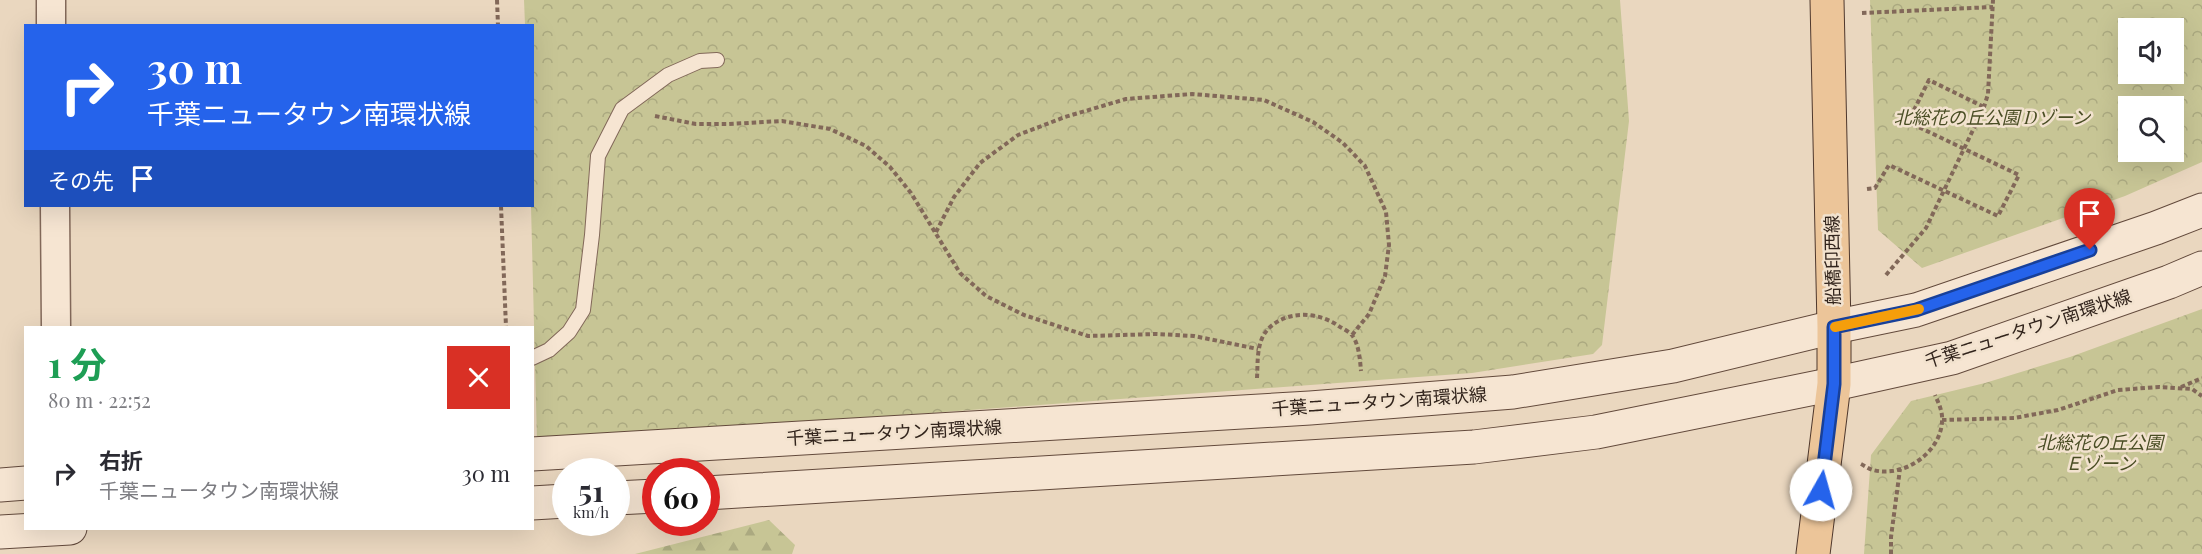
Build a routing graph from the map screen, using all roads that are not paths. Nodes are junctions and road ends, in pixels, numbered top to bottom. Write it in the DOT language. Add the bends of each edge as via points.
graph roads {
  1 [pos="51,0"];
  2 [pos="1827,0"];
  3 [pos="51,24"];
  4 [pos="717,60"];
  5 [pos="55,207"];
  6 [pos="2202,210"];
  7 [pos="2202,268"];
  8 [pos="57,326"];
  9 [pos="1834,327"];
  10 [pos="534,357"];
  11 [pos="1834,384"];
  12 [pos="534,454"];
  13 [pos="24,483"];
  14 [pos="0,485"];
  15 [pos="720,492"];
  16 [pos="552,502"];
  17 [pos="534,503"];
  18 [pos="35,530"];
  19 [pos="0,532"];
  20 [pos="1813,554"];
  1 -- 3 [label="street"];
  2 -- 9 [label="main road, 船橋印西線"];
  4 -- 10 [label="lane" via="700,61 668,75 622,110 598,156 583,310 569,332"];
  5 -- 8 [label="street"];
  6 -- 9 [label="main road, 千葉ニュータウン南環状線" via="1916,310"];
  7 -- 11 [label="main road, 千葉ニュータウン南環状線" via="1952,358"];
  9 -- 11 [label="main road, 船橋印西線"];
  9 -- 12 [label="main road, 千葉ニュータウン南環状線" via="1673,366 1513,392 1298,409"];
  11 -- 15 [label="main road, 千葉ニュータウン南環状線" via="1596,432 1474,447"];
  11 -- 20 [label="main road, 船橋印西線"];
  13 -- 14 [label="main road"];
  16 -- 17 [label="main road"];
  18 -- 19 [label="main road"];
}
